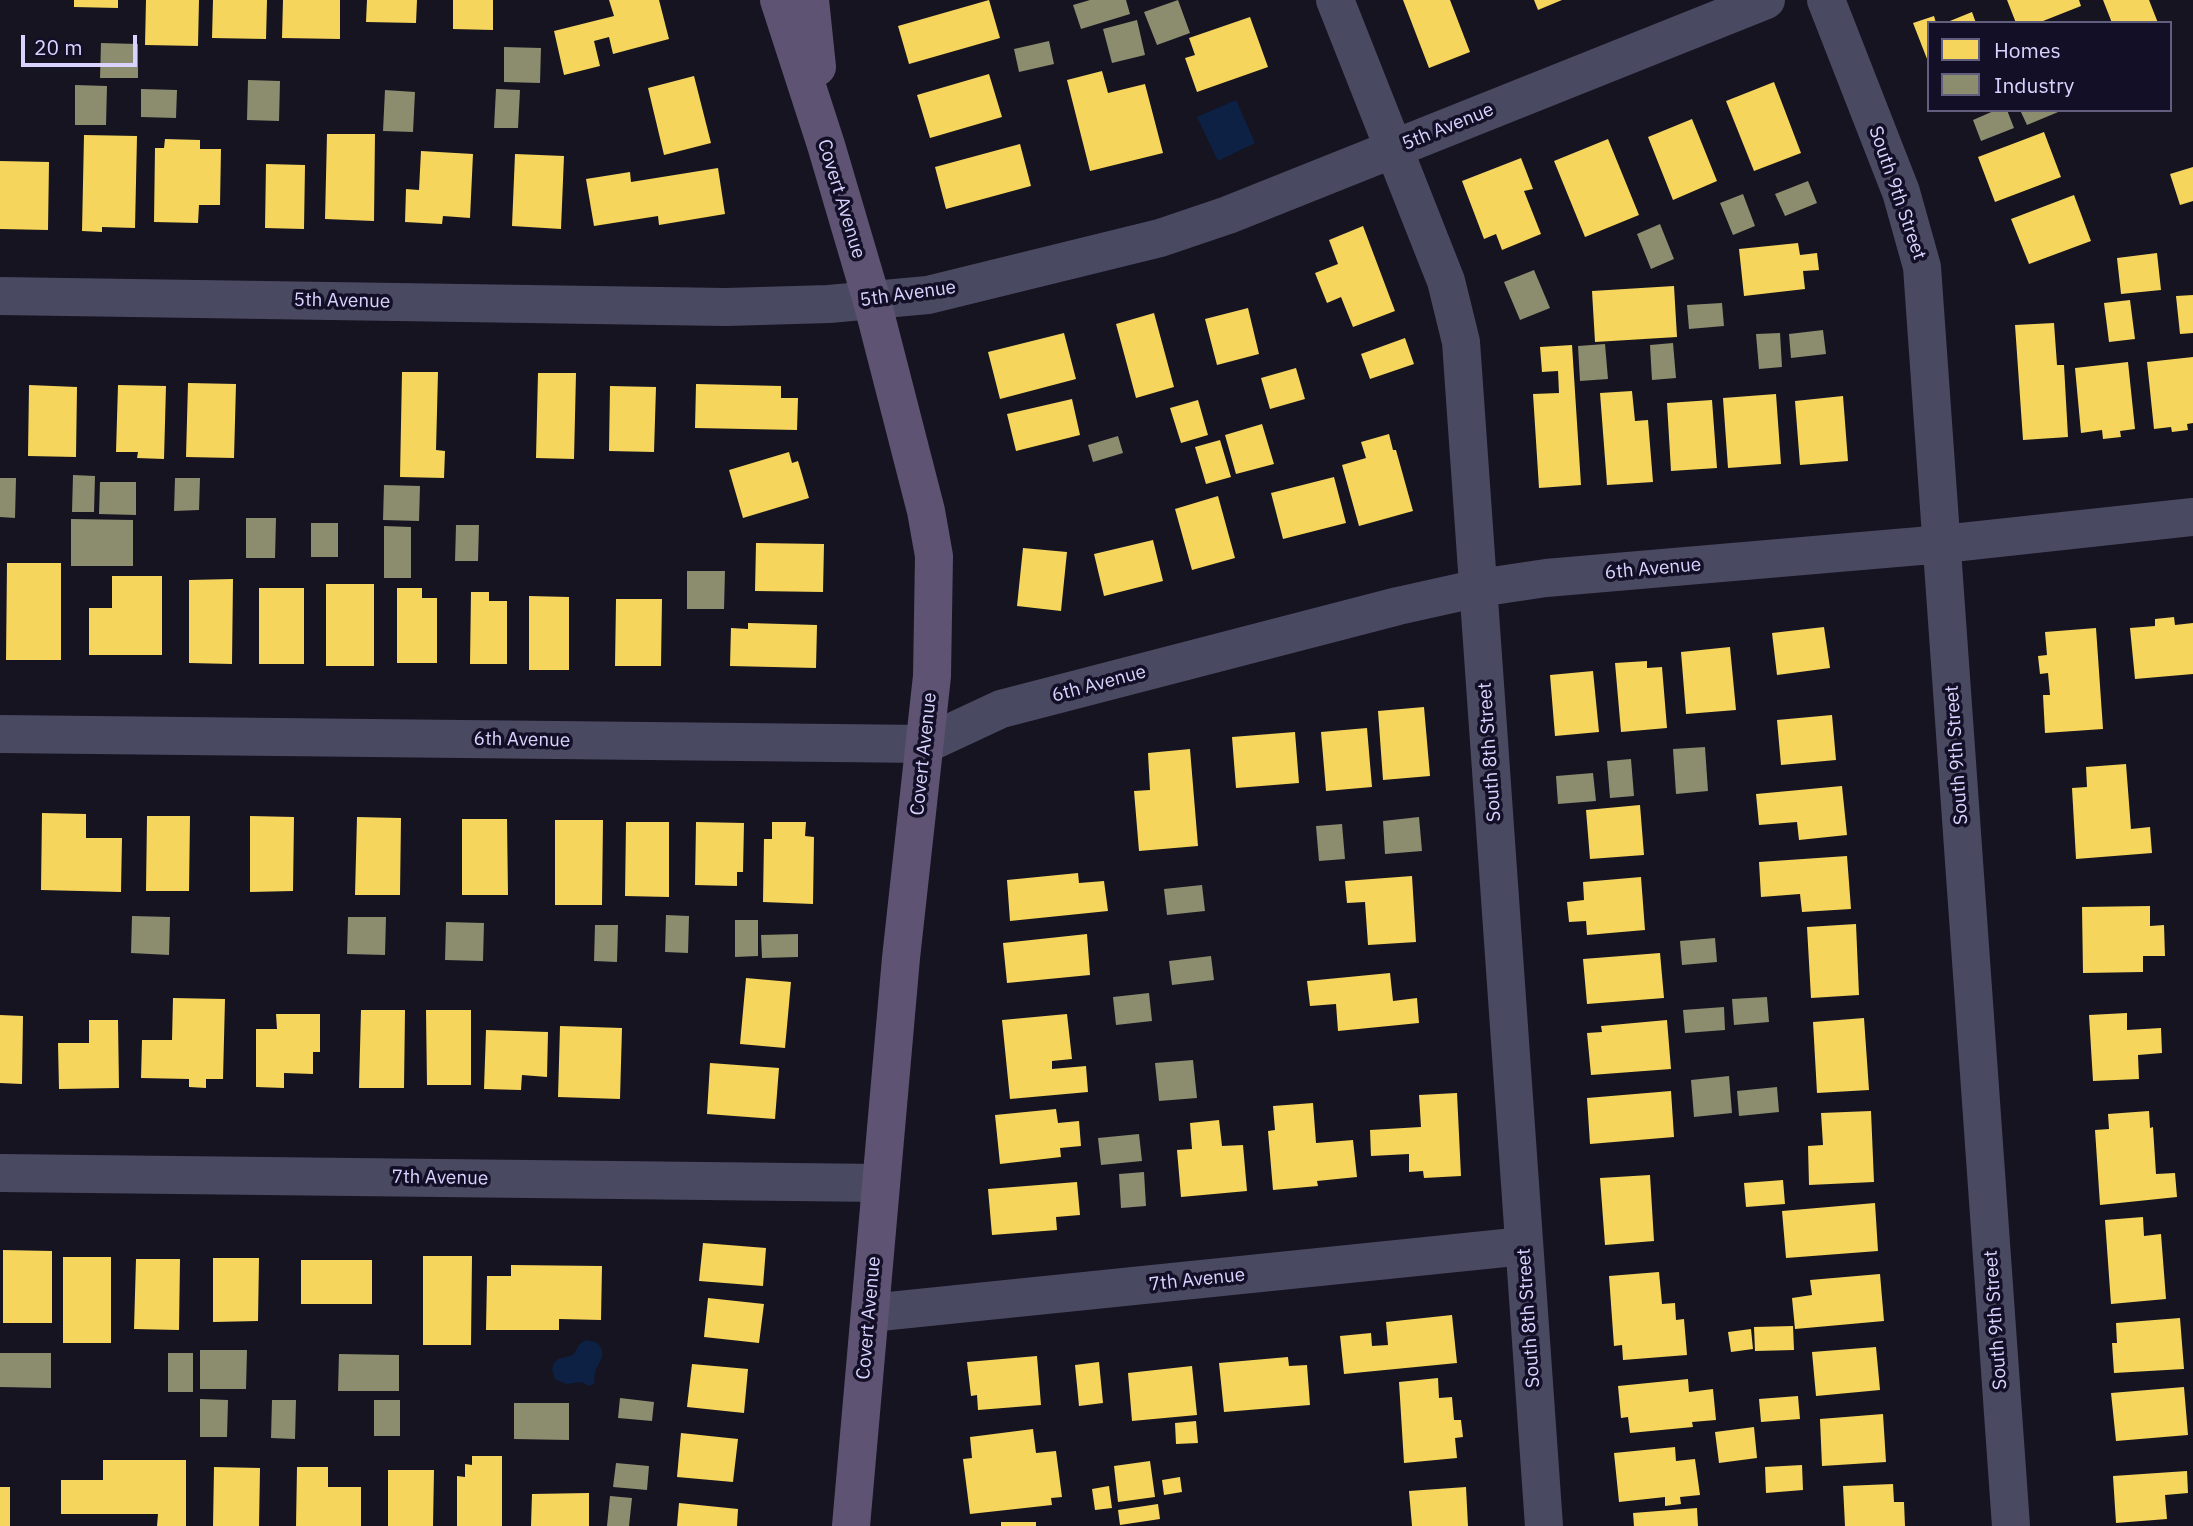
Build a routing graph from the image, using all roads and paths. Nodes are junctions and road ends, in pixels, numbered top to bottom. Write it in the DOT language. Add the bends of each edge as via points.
graph roads {
  1 [pos="779,0"];
  2 [pos="810,0"];
  3 [pos="1335,0"];
  4 [pos="1766,0"];
  5 [pos="1825,0"];
  6 [pos="826,145"];
  7 [pos="1394,149"];
  8 [pos="0,296"];
  9 [pos="872,301"];
  10 [pos="2193,517"];
  11 [pos="1943,544"];
  12 [pos="1479,588"];
  13 [pos="0,734"];
  14 [pos="926,744"];
  15 [pos="0,1173"];
  16 [pos="881,1183"];
  17 [pos="1524,1246"];
  18 [pos="870,1313"];
  19 [pos="851,1526"];
  20 [pos="1544,1526"];
  21 [pos="2011,1526"];
  1 -- 6 [label="main road, Covert Avenue"];
  2 -- 6 [label="main road"];
  3 -- 7 [label="street, South 8th Street"];
  4 -- 7 [label="street, 5th Avenue"];
  5 -- 11 [label="street, South 9th Street" via="1901,192 1922,267"];
  6 -- 9 [label="main road, Covert Avenue"];
  7 -- 9 [label="street, 5th Avenue" via="1160,238 929,295"];
  7 -- 12 [label="street, South 8th Street" via="1446,281 1461,342"];
  8 -- 9 [label="street, 5th Avenue" via="726,307"];
  9 -- 14 [label="main road, Covert Avenue" via="933,541 934,623"];
  10 -- 11 [label="street, 6th Avenue"];
  11 -- 12 [label="street, 6th Avenue" via="1546,578"];
  11 -- 21 [label="street, South 9th Street"];
  12 -- 14 [label="street, 6th Avenue" via="1001,709"];
  12 -- 17 [label="street, South 8th Street"];
  13 -- 14 [label="street, 6th Avenue"];
  14 -- 16 [label="main road, Covert Avenue"];
  15 -- 16 [label="street, 7th Avenue"];
  16 -- 18 [label="main road, Covert Avenue"];
  17 -- 18 [label="street, 7th Avenue"];
  17 -- 20 [label="street, South 8th Street"];
  18 -- 19 [label="main road, Covert Avenue"];
}
